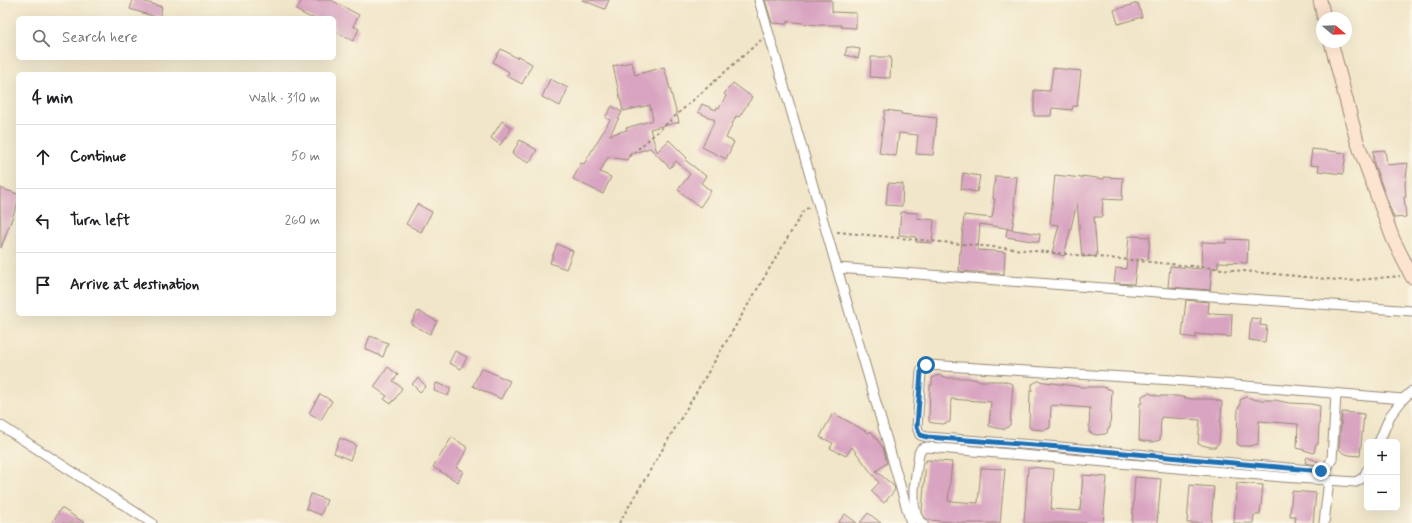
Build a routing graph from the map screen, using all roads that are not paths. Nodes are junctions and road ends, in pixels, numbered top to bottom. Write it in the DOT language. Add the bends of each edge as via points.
graph roads {
  1 [pos="758,0"];
  2 [pos="1320,0"];
  3 [pos="1323,12"];
  4 [pos="1333,48"];
  5 [pos="837,268"];
  6 [pos="1411,276"];
  7 [pos="1412,311"];
  8 [pos="1412,391"];
  9 [pos="1336,394"];
  10 [pos="1403,400"];
  11 [pos="0,425"];
  12 [pos="1380,439"];
  13 [pos="1365,475"];
  14 [pos="1329,480"];
  15 [pos="152,523"];
  16 [pos="911,523"];
  17 [pos="923,523"];
  18 [pos="1324,523"];
  1 -- 5 [label="street"];
  2 -- 3 [label="main road"];
  4 -- 6 [label="main road" via="1357,140 1393,239"];
  5 -- 7 [label="street"];
  5 -- 16 [label="street"];
  8 -- 10 [label="street"];
  9 -- 9 [label="street" via="1173,380 928,364 921,372 917,427 920,435 927,437 1321,471 1327,468 1332,459"];
  9 -- 10 [label="street"];
  10 -- 12 [label="street" via="1390,416"];
  11 -- 15 [label="street"];
  13 -- 14 [label="street" via="1356,482"];
  14 -- 17 [label="street" via="927,447 919,453 914,489 914,510"];
  14 -- 18 [label="street"];
}
